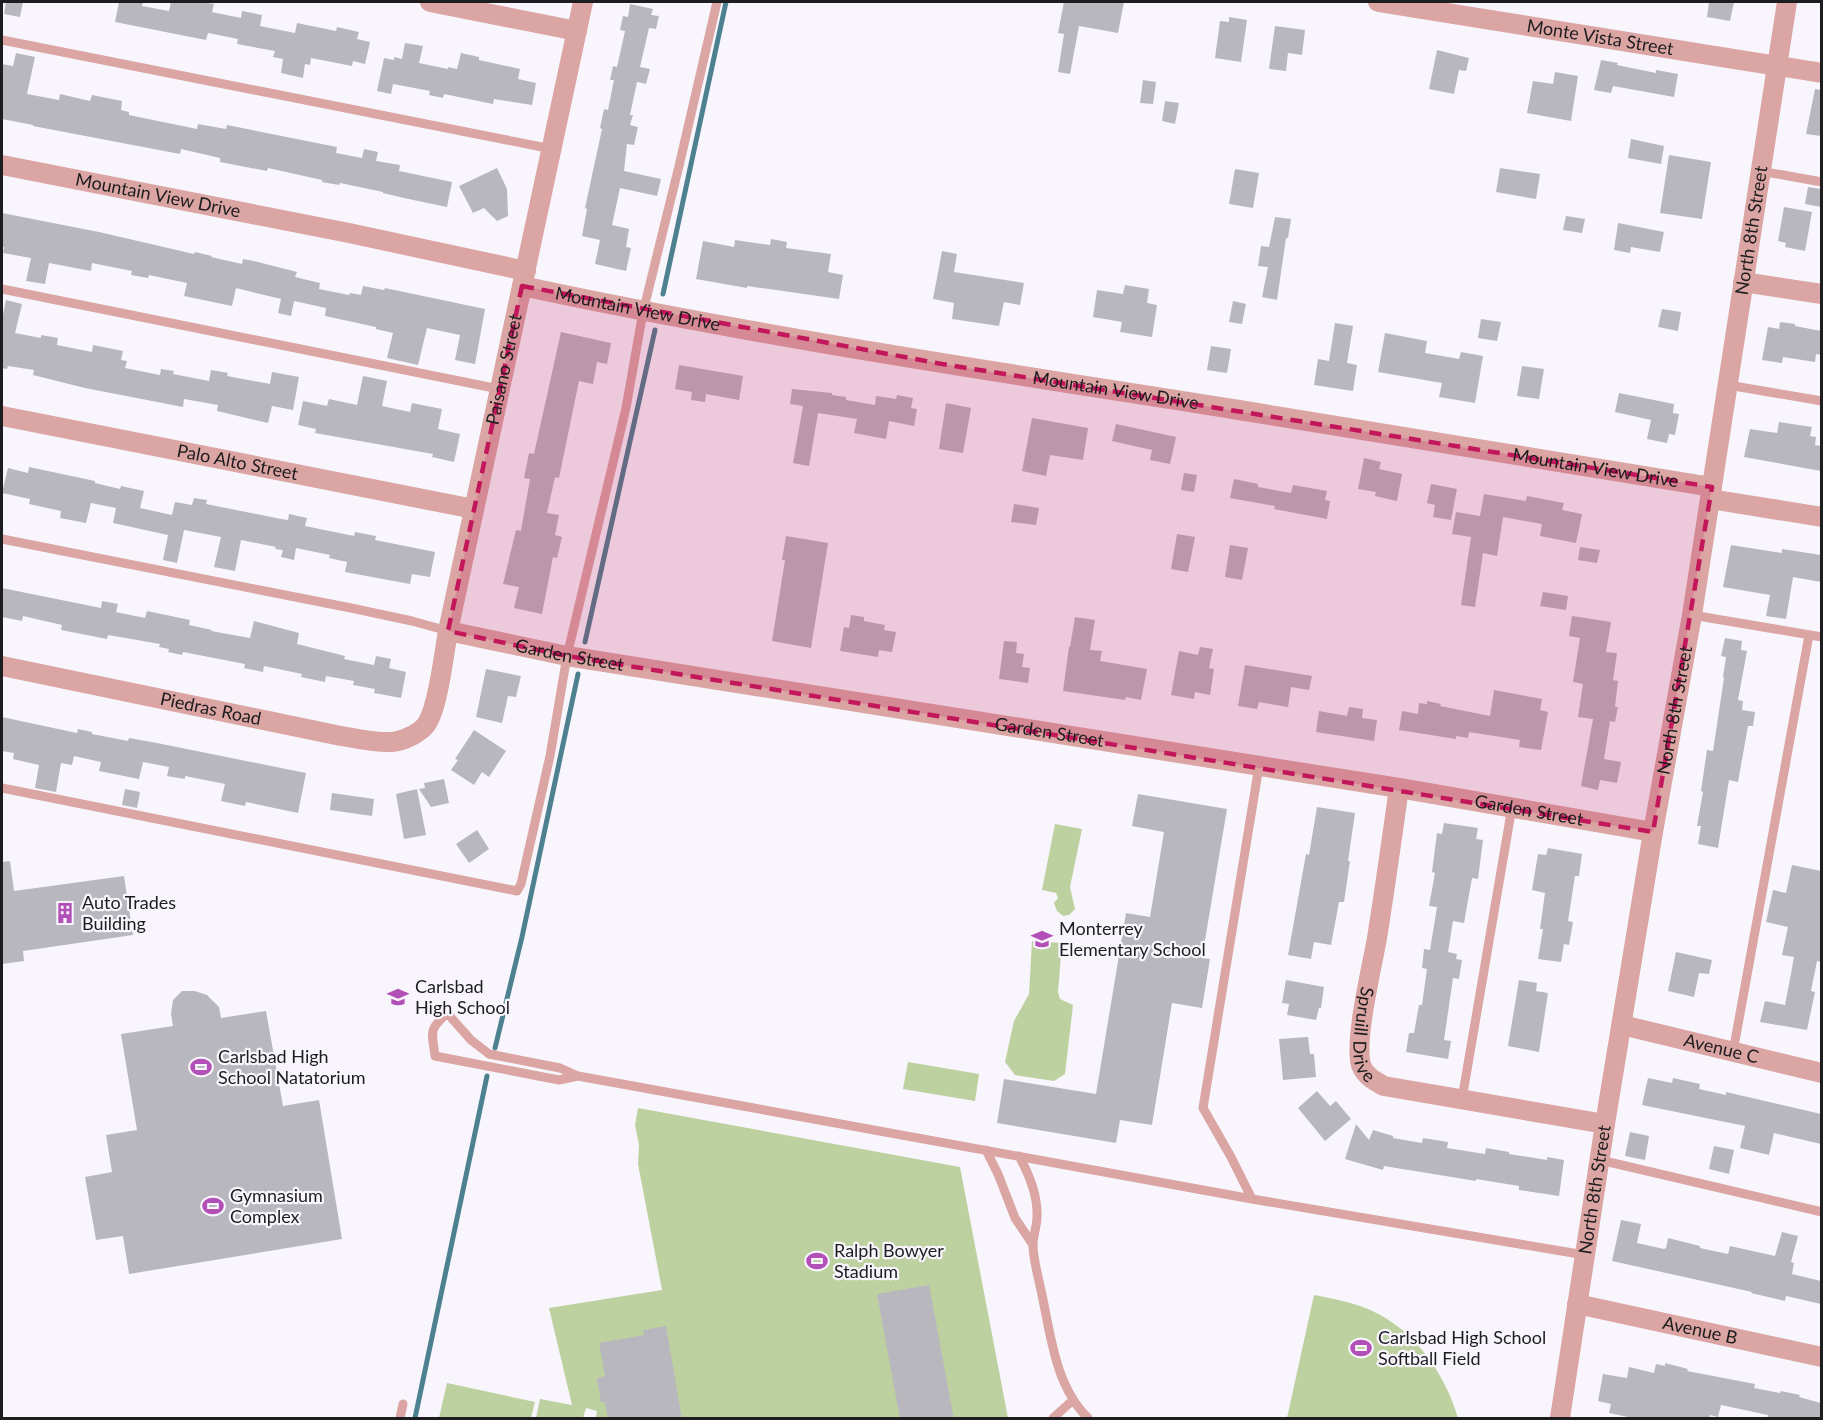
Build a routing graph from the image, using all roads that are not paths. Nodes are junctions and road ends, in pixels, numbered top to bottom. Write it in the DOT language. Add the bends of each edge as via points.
graph roads {
  1 [pos="430,2"];
  2 [pos="583,2"];
  3 [pos="717,2"];
  4 [pos="1378,2"];
  5 [pos="1787,2"];
  6 [pos="577,31"];
  7 [pos="2,40"];
  8 [pos="1777,65"];
  9 [pos="1821,73"];
  10 [pos="552,149"];
  11 [pos="2,165"];
  12 [pos="1760,171"];
  13 [pos="1821,182"];
  14 [pos="524,279"];
  15 [pos="1743,282"];
  16 [pos="2,289"];
  17 [pos="1821,294"];
  18 [pos="643,312"];
  19 [pos="1728,385"];
  20 [pos="499,389"];
  21 [pos="1821,401"];
  22 [pos="2,416"];
  23 [pos="1711,493"];
  24 [pos="474,509"];
  25 [pos="1821,517"];
  26 [pos="2,539"];
  27 [pos="1692,615"];
  28 [pos="448,631"];
  29 [pos="1809,635"];
  30 [pos="1821,637"];
  31 [pos="567,657"];
  32 [pos="2,666"];
  33 [pos="418,732"];
  34 [pos="1259,766"];
  35 [pos="2,788"];
  36 [pos="1399,788"];
  37 [pos="1512,807"];
  38 [pos="1653,832"];
  39 [pos="1622,1025"];
  40 [pos="1733,1052"];
  41 [pos="1821,1073"];
  42 [pos="578,1076"];
  43 [pos="1462,1099"];
  44 [pos="1605,1124"];
  45 [pos="986,1150"];
  46 [pos="1019,1156"];
  47 [pos="1600,1160"];
  48 [pos="1252,1199"];
  49 [pos="1821,1212"];
  50 [pos="1033,1245"];
  51 [pos="1585,1255"];
  52 [pos="1578,1304"];
  53 [pos="1821,1357"];
  54 [pos="1073,1400"];
  55 [pos="403,1404"];
  56 [pos="400,1419"];
  57 [pos="1053,1419"];
  58 [pos="1088,1419"];
  59 [pos="1560,1419"];
  1 -- 6 [label="street"];
  2 -- 6 [label="street, Paisano Street"];
  3 -- 18 [label="lane"];
  4 -- 8 [label="street, Monte Vista Street"];
  5 -- 8 [label="street, North 8th Street"];
  6 -- 10 [label="street, Paisano Street"];
  7 -- 10 [label="lane"];
  8 -- 9 [label="street, Monte Vista Street"];
  8 -- 12 [label="street, North 8th Street"];
  10 -- 14 [label="street, Paisano Street"];
  11 -- 14 [label="street, Mountain View Drive" via="349,233"];
  12 -- 13 [label="lane"];
  12 -- 15 [label="street, North 8th Street"];
  14 -- 18 [label="street, Mountain View Drive"];
  14 -- 20 [label="street, Paisano Street"];
  15 -- 17 [label="street"];
  15 -- 19 [label="street, North 8th Street"];
  16 -- 20 [label="lane"];
  18 -- 23 [label="street, Mountain View Drive" via="1241,410"];
  18 -- 31 [label="lane" via="626,408"];
  19 -- 21 [label="lane"];
  19 -- 23 [label="street, North 8th Street"];
  20 -- 24 [label="street, Paisano Street"];
  22 -- 24 [label="street, Palo Alto Street"];
  23 -- 25 [label="street, Mountain View Drive"];
  23 -- 27 [label="street, North 8th Street"];
  24 -- 28 [label="street, Paisano Street"];
  26 -- 28 [label="lane"];
  27 -- 29 [label="lane"];
  27 -- 38 [label="street, North 8th Street"];
  28 -- 31 [label="street, Garden Street"];
  28 -- 33 [label="street, Paisano Street" via="431,716"];
  29 -- 30 [label="lane"];
  29 -- 40 [label="lane"];
  31 -- 34 [label="street, Garden Street"];
  31 -- 35 [label="lane" via="550,756 517,891"];
  32 -- 33 [label="street, Piedras Road" via="373,741 404,739"];
  34 -- 36 [label="street, Garden Street"];
  34 -- 48 [label="lane" via="1203,1108"];
  36 -- 37 [label="street, Garden Street"];
  36 -- 43 [label="street, Spruill Drive" via="1361,1031 1362,1068 1384,1086"];
  37 -- 38 [label="street, Garden Street"];
  37 -- 43 [label="lane"];
  38 -- 39 [label="street, North 8th Street"];
  39 -- 40 [label="street, Avenue C"];
  39 -- 44 [label="street, North 8th Street"];
  40 -- 41 [label="street, Avenue C"];
  42 -- 42 [label="lane" via="560,1068 489,1054 447,1013 432,1031 435,1056 559,1080"];
  42 -- 45 [label="lane"];
  43 -- 44 [label="street, Spruill Drive"];
  44 -- 47 [label="street, North 8th Street"];
  45 -- 46 [label="lane"];
  45 -- 50 [label="lane" via="1015,1218"];
  46 -- 48 [label="lane"];
  46 -- 50 [label="lane" via="1031,1179 1038,1216"];
  47 -- 49 [label="lane"];
  47 -- 51 [label="street, North 8th Street"];
  48 -- 51 [label="lane"];
  50 -- 54 [label="lane" via="1055,1352"];
  51 -- 52 [label="street, North 8th Street"];
  52 -- 53 [label="street, Avenue B"];
  52 -- 59 [label="street, North 8th Street"];
  54 -- 57 [label="lane"];
  54 -- 58 [label="lane"];
  55 -- 56 [label="lane"];
}
